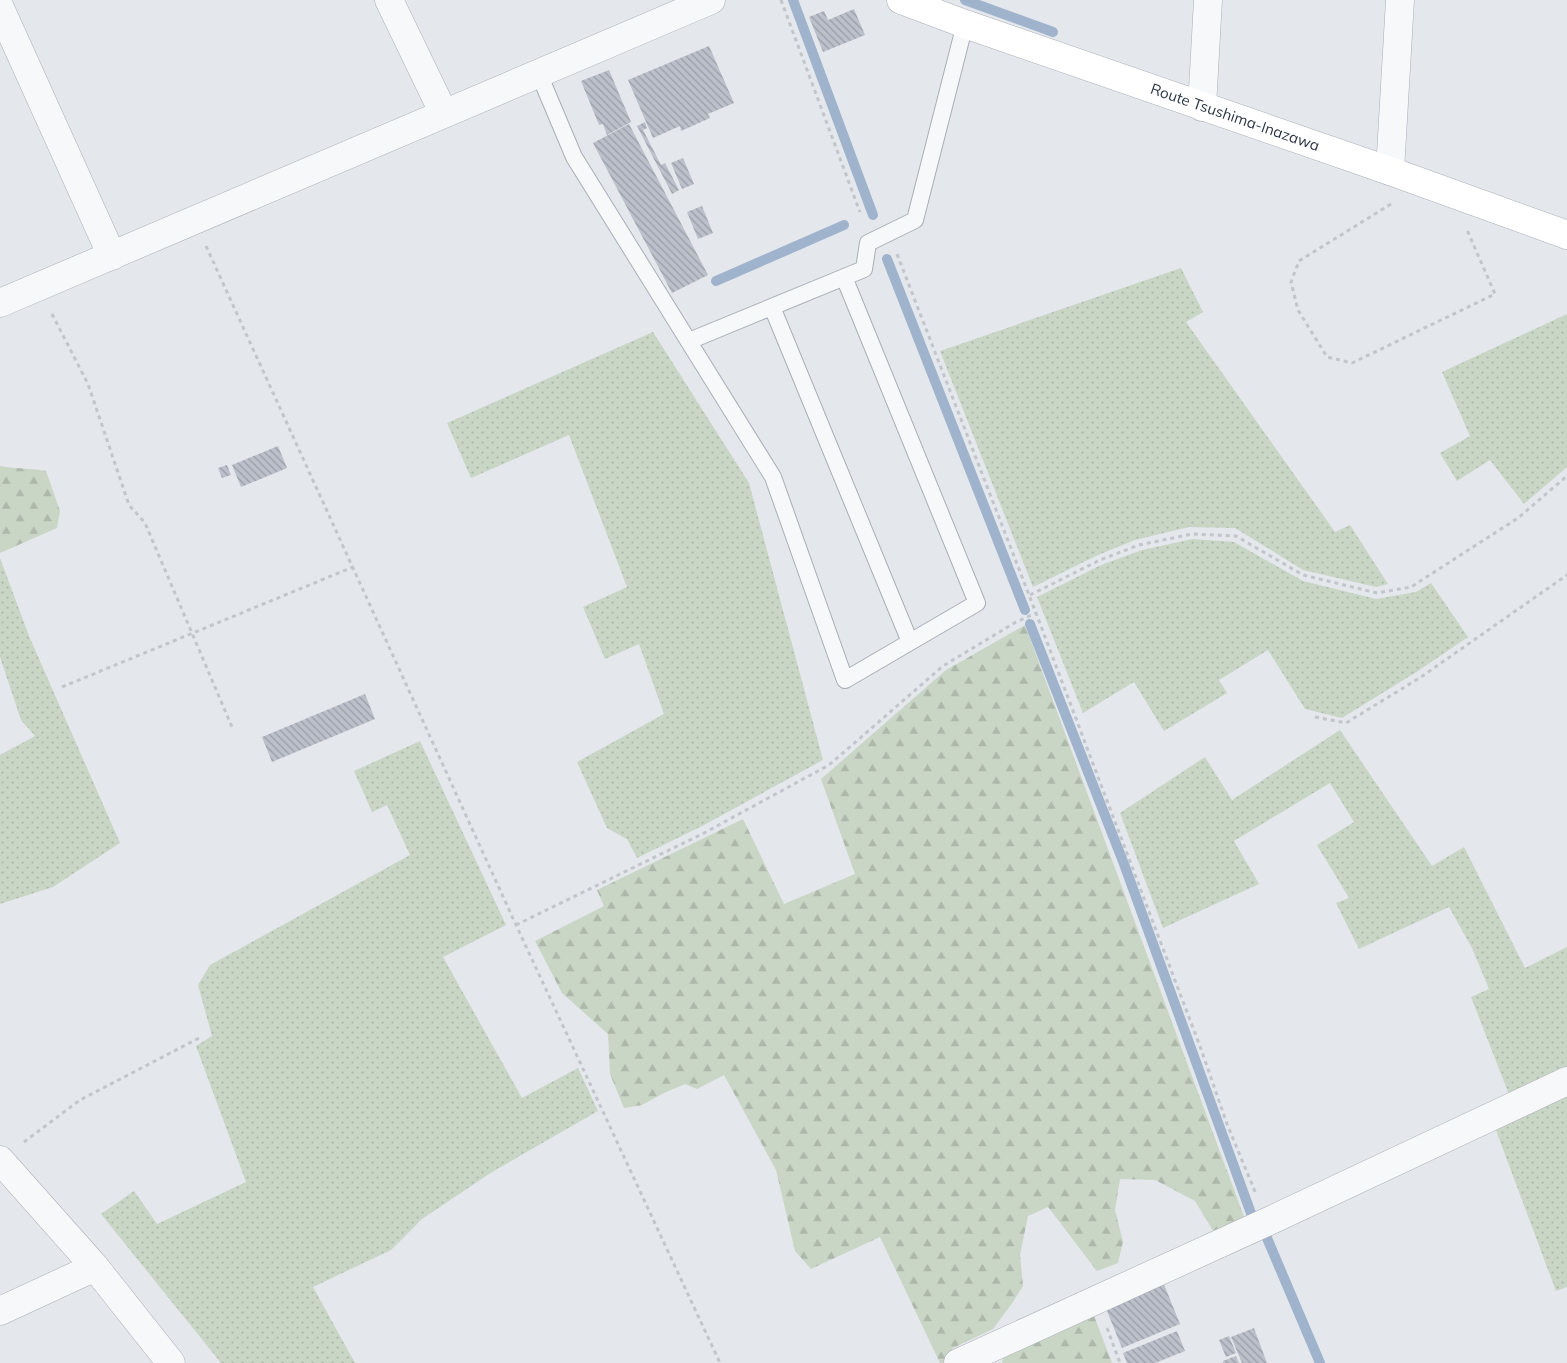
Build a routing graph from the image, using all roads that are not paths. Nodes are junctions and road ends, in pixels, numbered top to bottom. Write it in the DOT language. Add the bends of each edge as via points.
graph roads {
  1 [pos="389,0"];
  2 [pos="711,0"];
  3 [pos="901,0"];
  4 [pos="1208,0"];
  5 [pos="1400,0"];
  6 [pos="0,8"];
  7 [pos="965,24"];
  8 [pos="539,74"];
  9 [pos="1202,107"];
  10 [pos="444,114"];
  11 [pos="1401,175"];
  12 [pos="1567,235"];
  13 [pos="112,256"];
  14 [pos="844,278"];
  15 [pos="0,303"];
  16 [pos="772,307"];
  17 [pos="689,341"];
  18 [pos="910,642"];
  19 [pos="1567,1081"];
  20 [pos="10,1153"];
  21 [pos="95,1267"];
  22 [pos="0,1311"];
  23 [pos="171,1363"];
  24 [pos="958,1363"];
  1 -- 10 [label="street"];
  2 -- 8 [label="street"];
  3 -- 7 [label="main road, Route Tsushima-Inazawa"];
  4 -- 9 [label="street"];
  5 -- 11 [label="street"];
  6 -- 13 [label="street"];
  7 -- 9 [label="main road, Route Tsushima-Inazawa"];
  7 -- 14 [label="lane" via="915,220 868,243 864,269"];
  8 -- 10 [label="street"];
  8 -- 17 [label="lane" via="574,157"];
  9 -- 11 [label="main road, Route Tsushima-Inazawa"];
  10 -- 13 [label="street"];
  11 -- 12 [label="main road, Route Tsushima-Inazawa"];
  13 -- 15 [label="street"];
  14 -- 16 [label="lane"];
  14 -- 18 [label="lane" via="976,603"];
  16 -- 17 [label="lane"];
  16 -- 18 [label="lane"];
  17 -- 18 [label="lane" via="773,477 846,680"];
  19 -- 24 [label="street"];
  20 -- 21 [label="street"];
  21 -- 22 [label="street"];
  21 -- 23 [label="street"];
}
